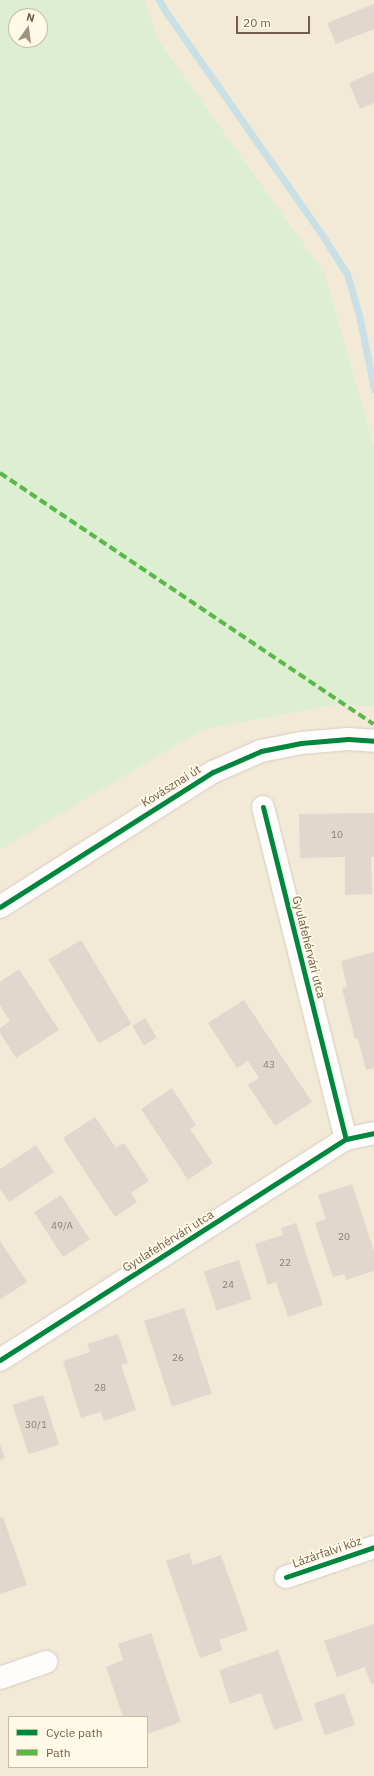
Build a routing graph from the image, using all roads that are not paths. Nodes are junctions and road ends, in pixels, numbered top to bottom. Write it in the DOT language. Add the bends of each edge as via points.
graph roads {
  1 [pos="374,741"];
  2 [pos="263,807"];
  3 [pos="0,907"];
  4 [pos="374,1133"];
  5 [pos="346,1139"];
  6 [pos="0,1360"];
  7 [pos="374,1547"];
  8 [pos="286,1577"];
  9 [pos="46,1662"];
  10 [pos="0,1678"];
  1 -- 3 [label="street, Kovásznai út" via="348,739 301,743 261,751 212,772"];
  2 -- 5 [label="street, Gyulafehérvári utca"];
  4 -- 5 [label="street, Gyulafehérvári utca"];
  5 -- 6 [label="street, Gyulafehérvári utca"];
  7 -- 8 [label="street, Lázárfalvi köz"];
  9 -- 10 [label="street"];
}
